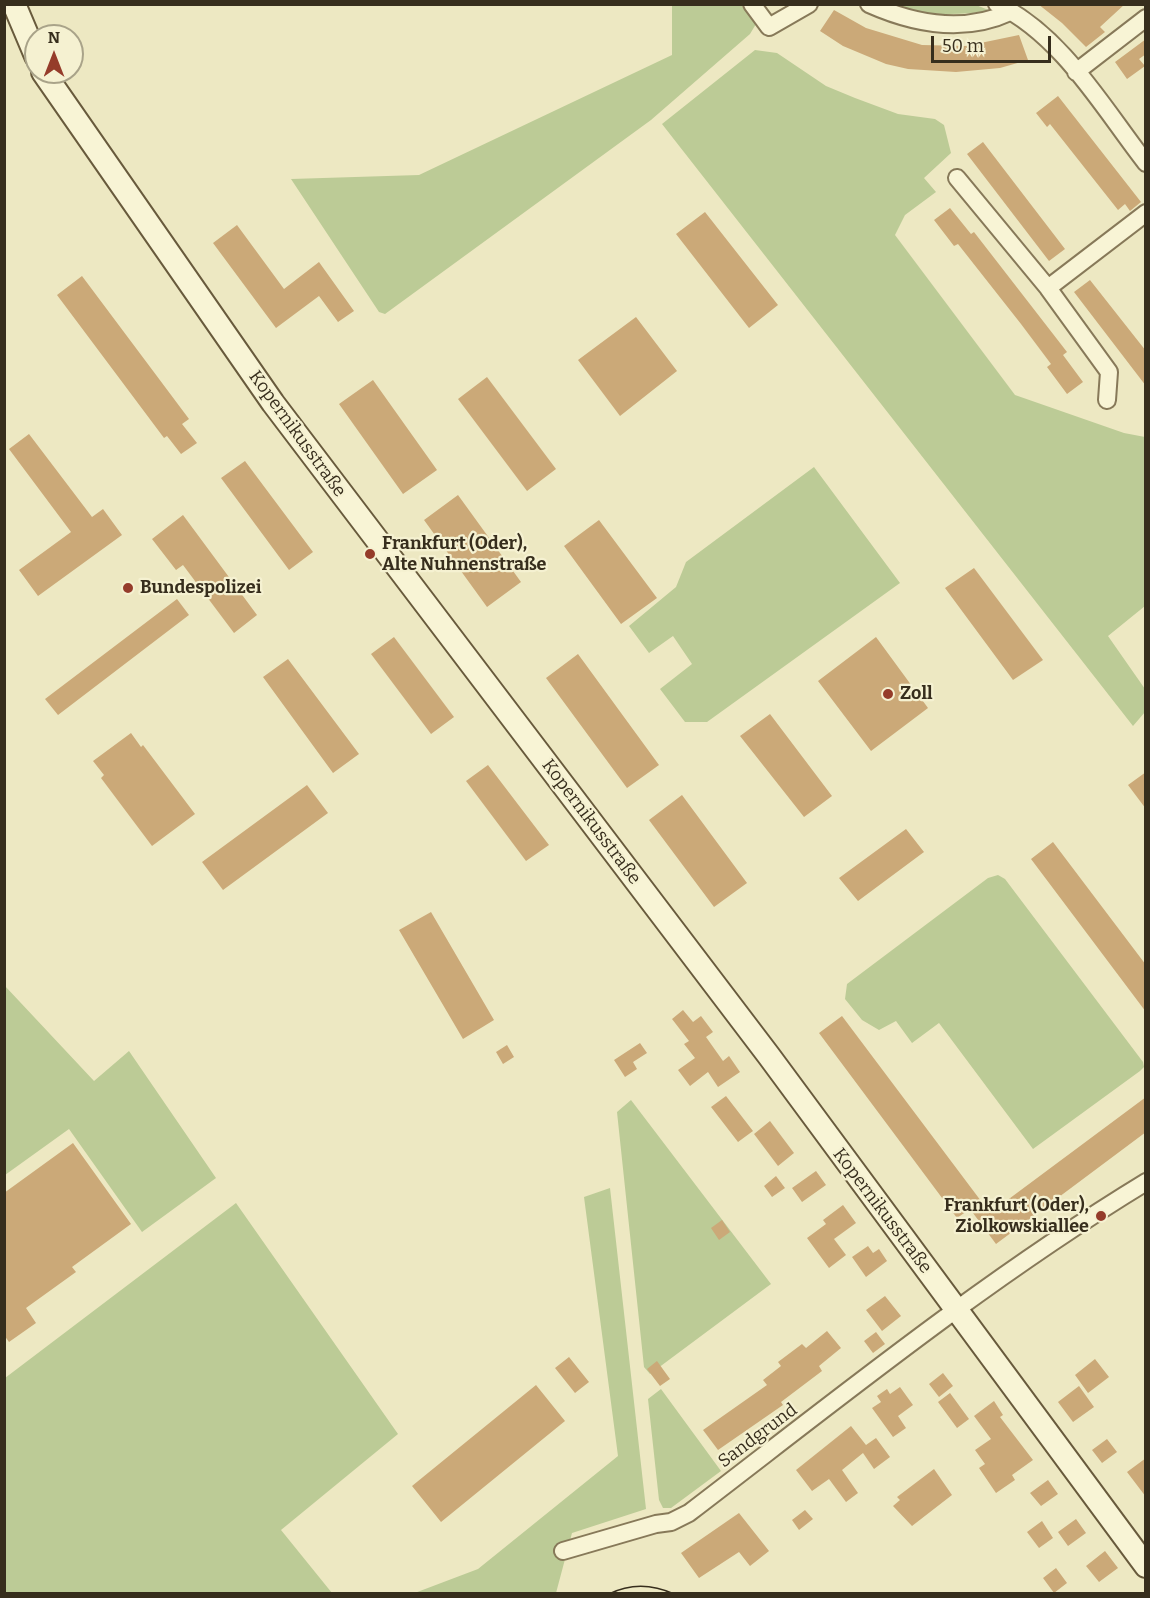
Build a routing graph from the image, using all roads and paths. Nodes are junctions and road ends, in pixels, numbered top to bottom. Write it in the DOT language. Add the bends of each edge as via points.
graph roads {
  1 [pos="14,4"];
  2 [pos="752,4"];
  3 [pos="809,4"];
  4 [pos="869,4"];
  5 [pos="1003,8"];
  6 [pos="1146,18"];
  7 [pos="24,28"];
  8 [pos="1076,72"];
  9 [pos="51,84"];
  10 [pos="1146,163"];
  11 [pos="957,178"];
  12 [pos="1146,213"];
  13 [pos="1048,288"];
  14 [pos="1107,400"];
  15 [pos="1146,1182"];
  16 [pos="956,1310"];
  17 [pos="563,1551"];
  18 [pos="1146,1566"];
  1 -- 7 [label="main road"];
  2 -- 3 [label="street" via="769,27"];
  4 -- 5 [label="street" via="904,18 939,25 981,22"];
  5 -- 8 [label="street" via="1051,44"];
  6 -- 8 [label="street"];
  8 -- 10 [label="street"];
  9 -- 16 [label="main road, Kopernikusstraße" via="273,403 769,1056"];
  11 -- 13 [label="street"];
  12 -- 13 [label="street"];
  13 -- 14 [label="street" via="1108,372"];
  15 -- 16 [label="street, Sandgrund" via="1088,1217"];
  16 -- 17 [label="street, Sandgrund" via="689,1514"];
  16 -- 18 [label="main road, Kopernikusstraße"];
}
